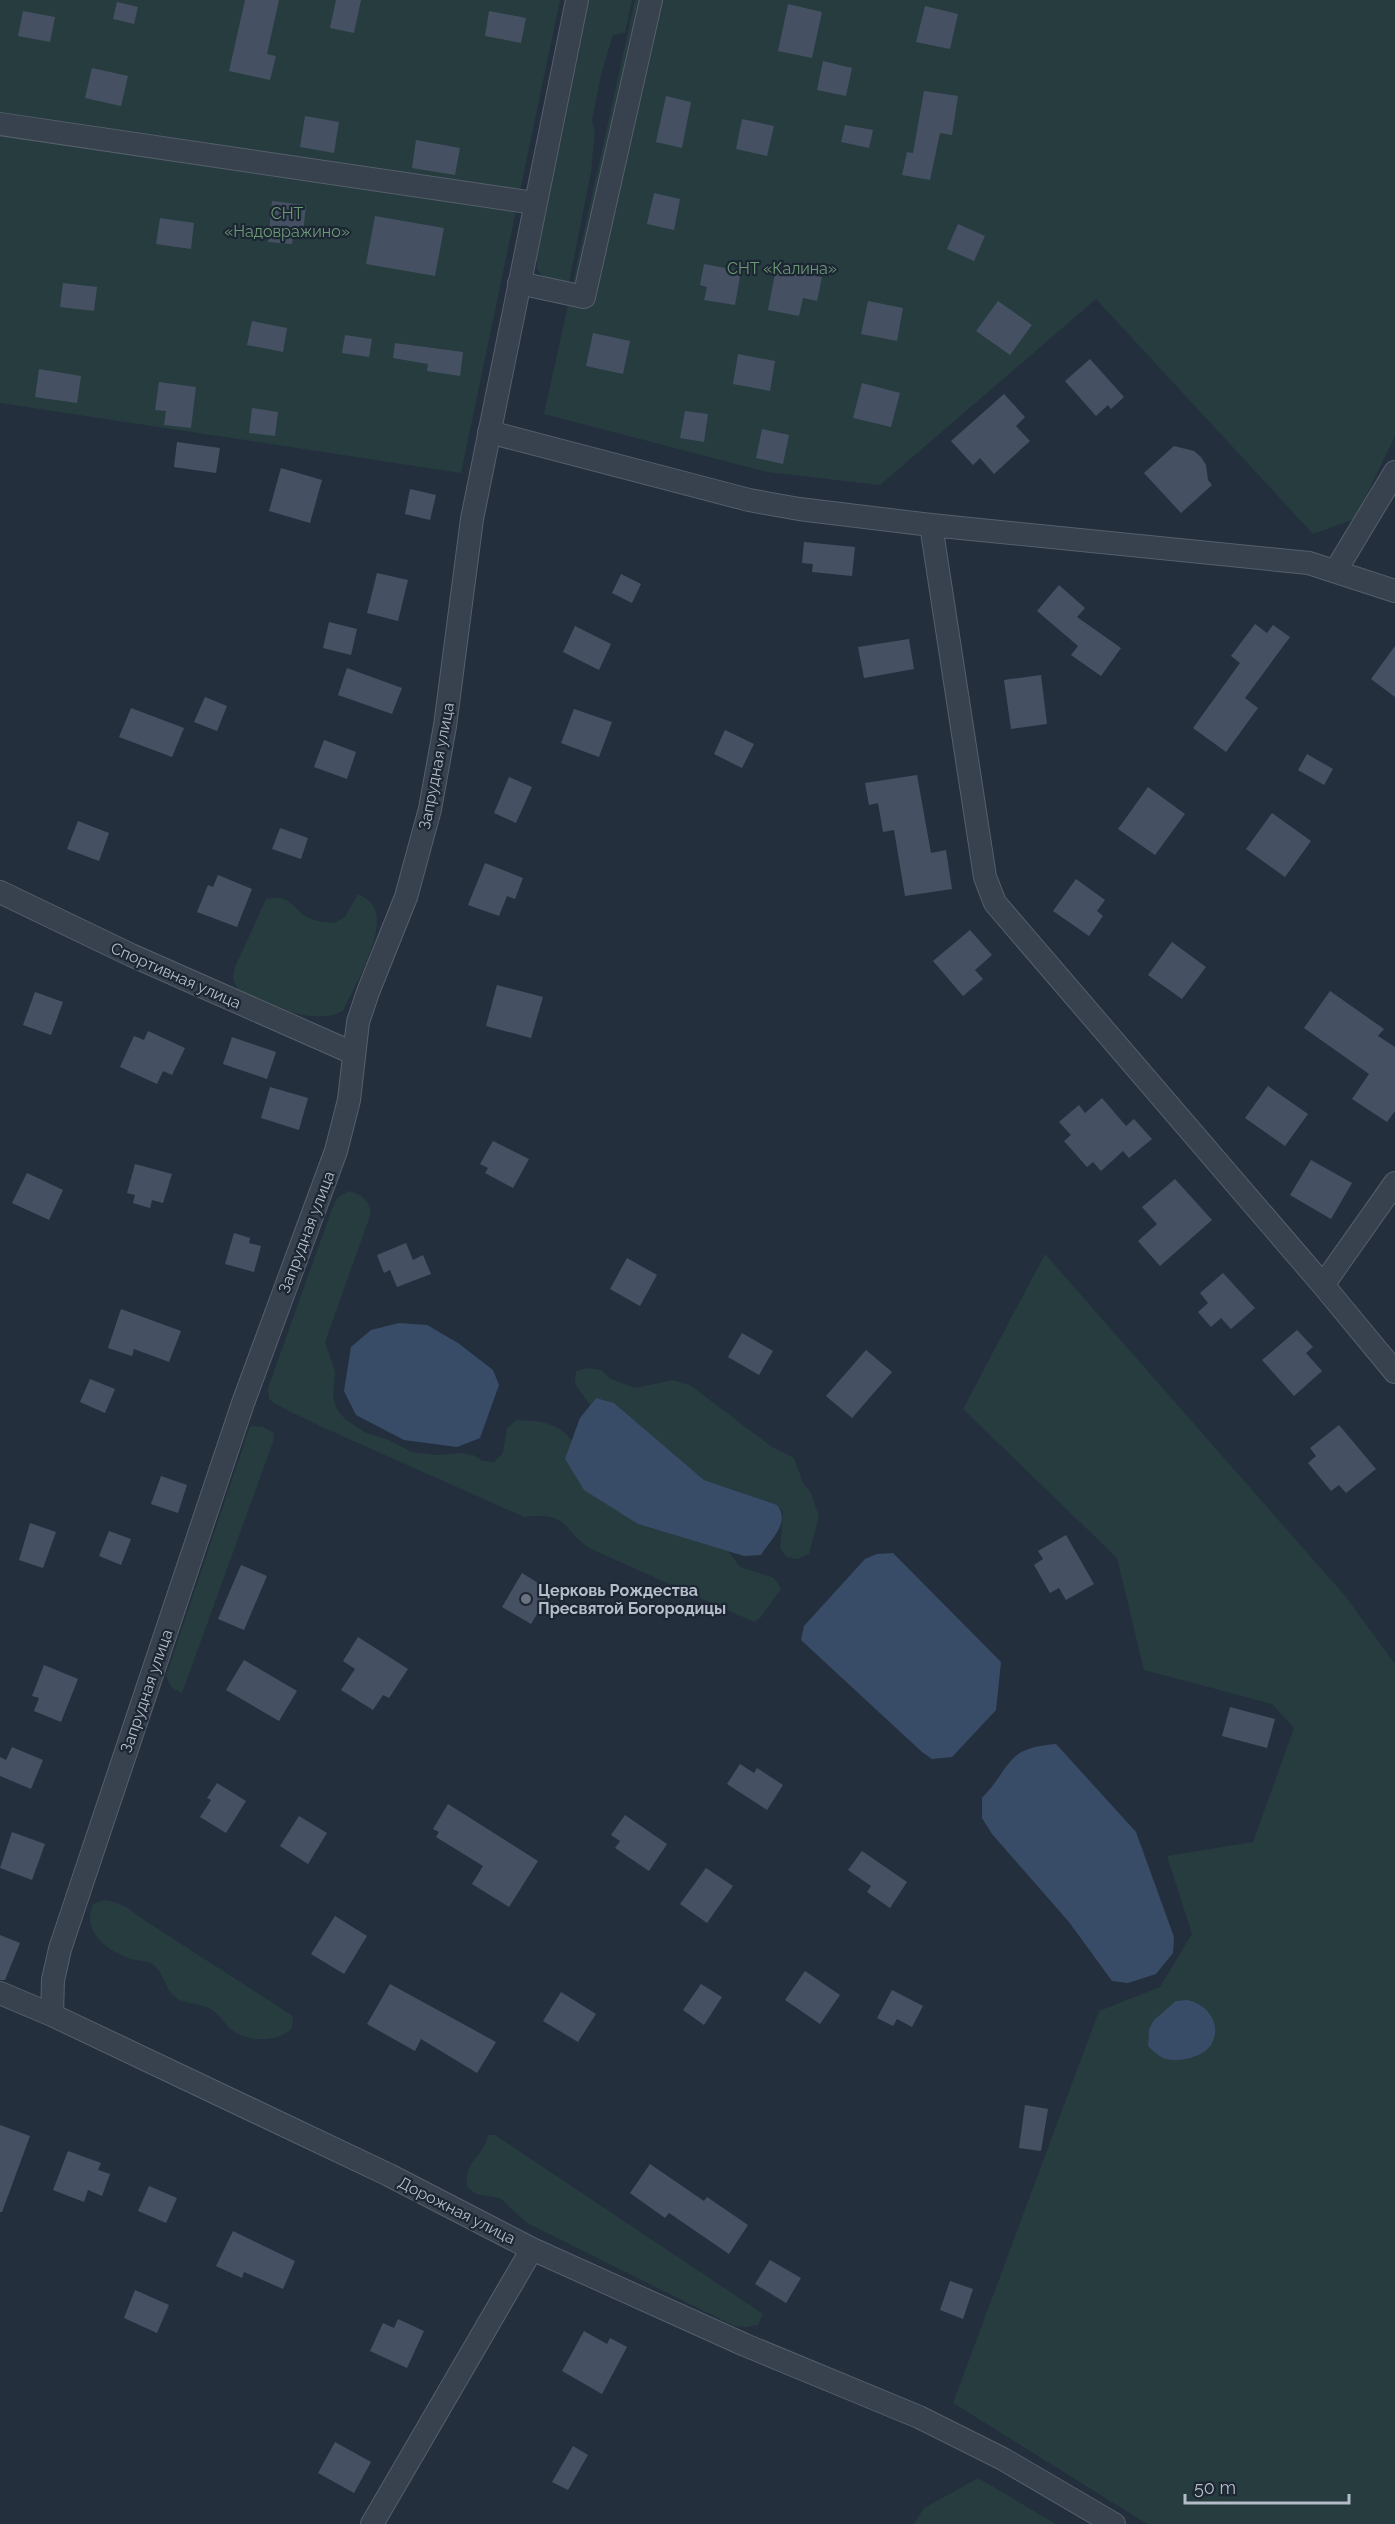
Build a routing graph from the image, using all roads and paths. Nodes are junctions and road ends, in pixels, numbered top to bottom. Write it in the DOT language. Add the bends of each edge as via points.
graph roads {
  1 [pos="578,0"];
  2 [pos="651,0"];
  3 [pos="0,124"];
  4 [pos="536,203"];
  5 [pos="519,283"];
  6 [pos="489,432"];
  7 [pos="1395,472"];
  8 [pos="931,525"];
  9 [pos="1336,570"];
  10 [pos="1395,591"];
  11 [pos="0,892"];
  12 [pos="353,1053"];
  13 [pos="1395,1183"];
  14 [pos="1323,1284"];
  15 [pos="1395,1372"];
  16 [pos="0,1993"];
  17 [pos="52,2015"];
  18 [pos="532,2249"];
  19 [pos="372,2524"];
  20 [pos="1114,2524"];
  1 -- 4 [label="street, Запрудная улица"];
  2 -- 5 [label="street" via="584,297"];
  3 -- 4 [label="street"];
  4 -- 5 [label="street, Запрудная улица"];
  5 -- 6 [label="street, Запрудная улица"];
  6 -- 8 [label="street" via="749,500"];
  6 -- 12 [label="street, Запрудная улица" via="472,519 445,726 430,808 406,897 358,1022"];
  7 -- 9 [label="street"];
  8 -- 9 [label="street" via="1310,563"];
  8 -- 14 [label="street" via="985,877 995,903"];
  9 -- 10 [label="street"];
  11 -- 12 [label="street, Спортивная улица" via="130,955"];
  12 -- 17 [label="street, Запрудная улица" via="349,1100 333,1160 243,1403 84,1877 56,1969"];
  13 -- 14 [label="street"];
  14 -- 15 [label="street"];
  16 -- 17 [label="street, Дорожная улица"];
  17 -- 18 [label="street, Дорожная улица" via="389,2175"];
  18 -- 19 [label="street"];
  18 -- 20 [label="street, Дорожная улица" via="745,2345 919,2417 1003,2459"];
}
